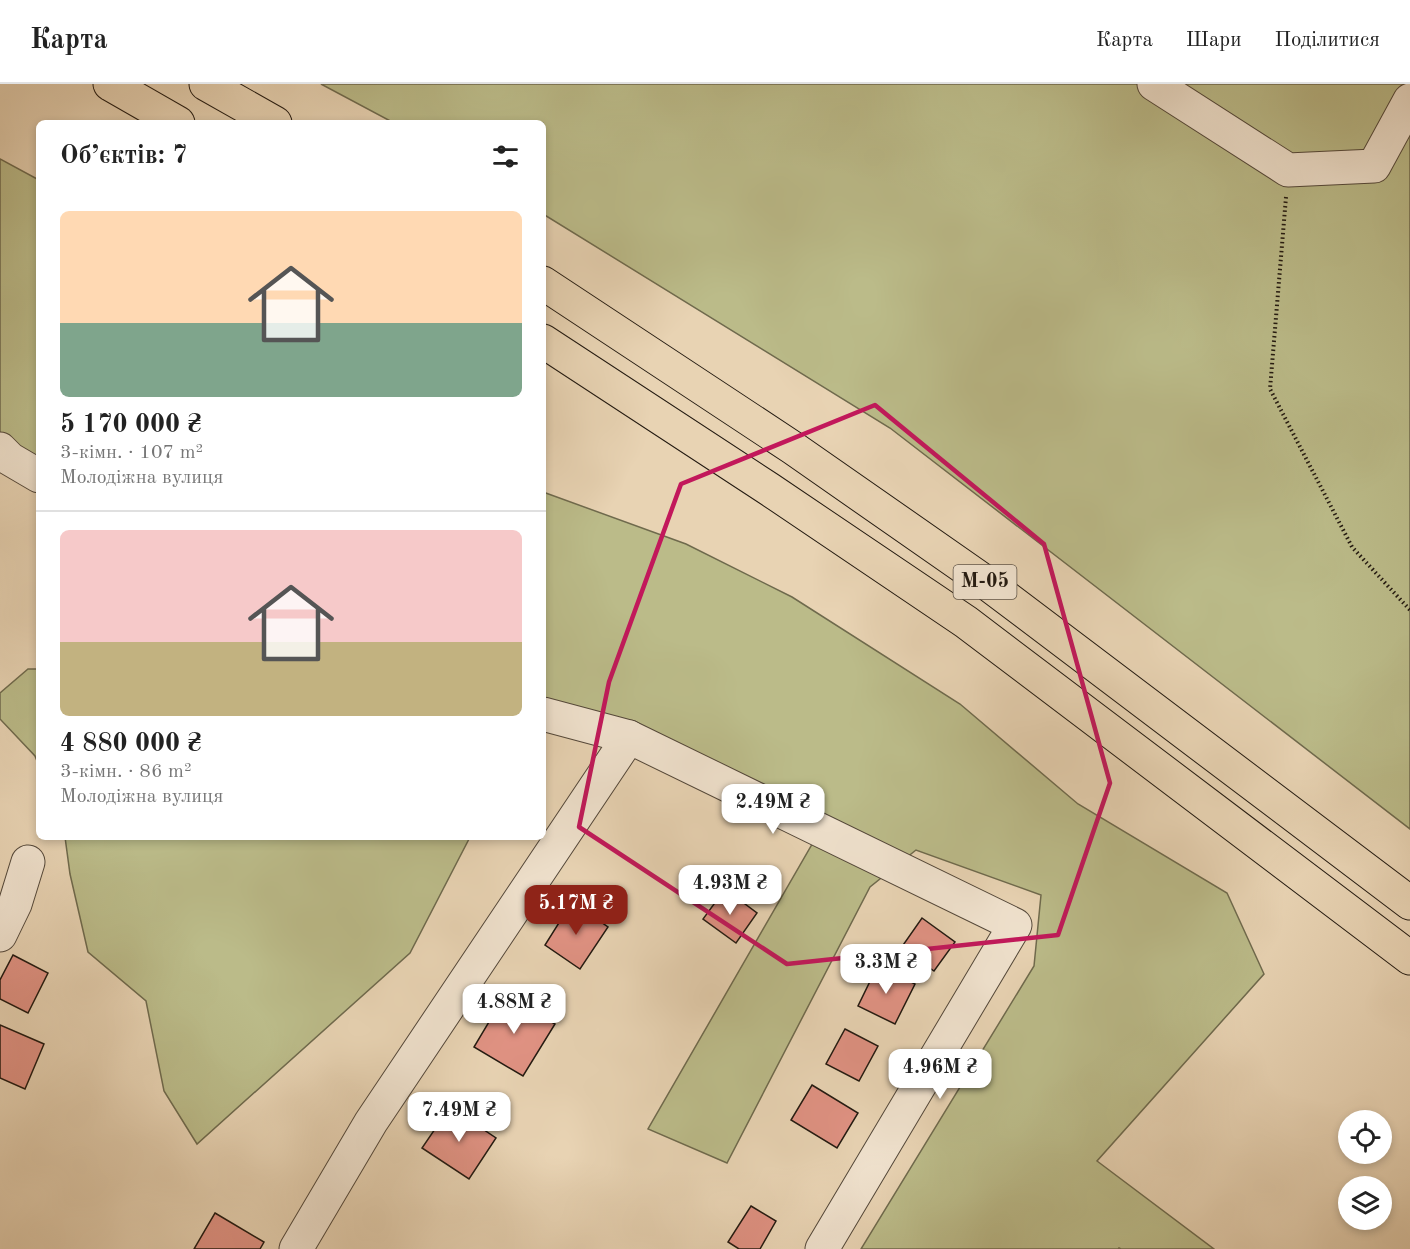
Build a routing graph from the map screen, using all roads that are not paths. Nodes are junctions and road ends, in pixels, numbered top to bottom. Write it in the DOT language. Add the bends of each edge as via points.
graph roads {
  1 [pos="110,84"];
  2 [pos="206,84"];
  3 [pos="1175,89"];
  4 [pos="1410,100"];
  5 [pos="173,120"];
  6 [pos="270,120"];
  7 [pos="546,285"];
  8 [pos="546,343"];
  9 [pos="0,449"];
  10 [pos="36,474"];
  11 [pos="546,715"];
  12 [pos="629,736"];
  13 [pos="28,862"];
  14 [pos="1410,903"];
  15 [pos="0,935"];
  16 [pos="1410,958"];
  17 [pos="296,1249"];
  18 [pos="822,1249"];
  1 -- 5 [label="highway"];
  2 -- 6 [label="highway"];
  3 -- 4 [label="street" via="1288,170 1374,166"];
  7 -- 14 [label="highway, М-05" via="793,448 988,584"];
  8 -- 16 [label="highway, М-05" via="966,622"];
  9 -- 10 [label="street"];
  11 -- 12 [label="street"];
  12 -- 17 [label="street" via="371,1122"];
  12 -- 18 [label="street" via="1015,925"];
  13 -- 15 [label="street"];
}
